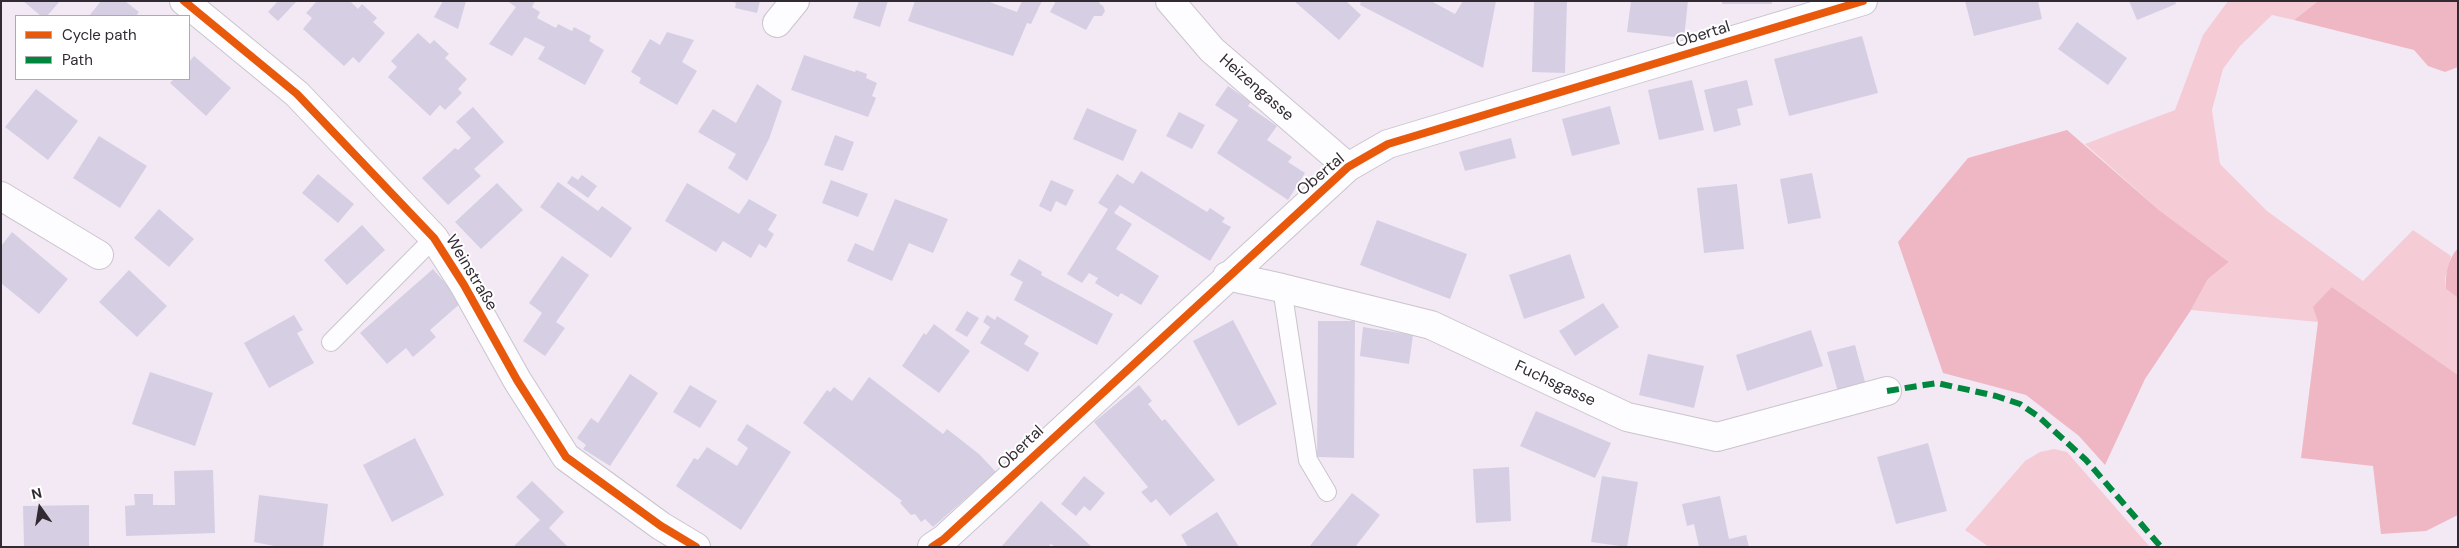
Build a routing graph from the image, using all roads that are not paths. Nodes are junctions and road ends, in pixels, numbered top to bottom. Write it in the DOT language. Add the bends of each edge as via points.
graph roads {
  1 [pos="184,1"];
  2 [pos="795,1"];
  3 [pos="1170,1"];
  4 [pos="1863,1"];
  5 [pos="777,23"];
  6 [pos="1348,168"];
  7 [pos="1,196"];
  8 [pos="434,238"];
  9 [pos="99,255"];
  10 [pos="1227,276"];
  11 [pos="1282,288"];
  12 [pos="330,342"];
  13 [pos="1887,391"];
  14 [pos="1327,492"];
  15 [pos="696,547"];
  16 [pos="932,547"];
  1 -- 8 [label="street, Weinstraße" via="297,94"];
  2 -- 5 [label="street"];
  3 -- 6 [label="street, Heizengasse" via="1212,50"];
  4 -- 6 [label="street, Obertal" via="1388,144"];
  6 -- 10 [label="street, Obertal"];
  7 -- 9 [label="street"];
  8 -- 12 [label="lane"];
  8 -- 15 [label="street, Weinstraße" via="566,457 661,526"];
  10 -- 11 [label="street, Fuchsgasse"];
  10 -- 16 [label="street, Obertal"];
  11 -- 13 [label="street, Fuchsgasse" via="1430,325 1627,417 1717,436"];
  11 -- 14 [label="lane" via="1308,460"];
}
